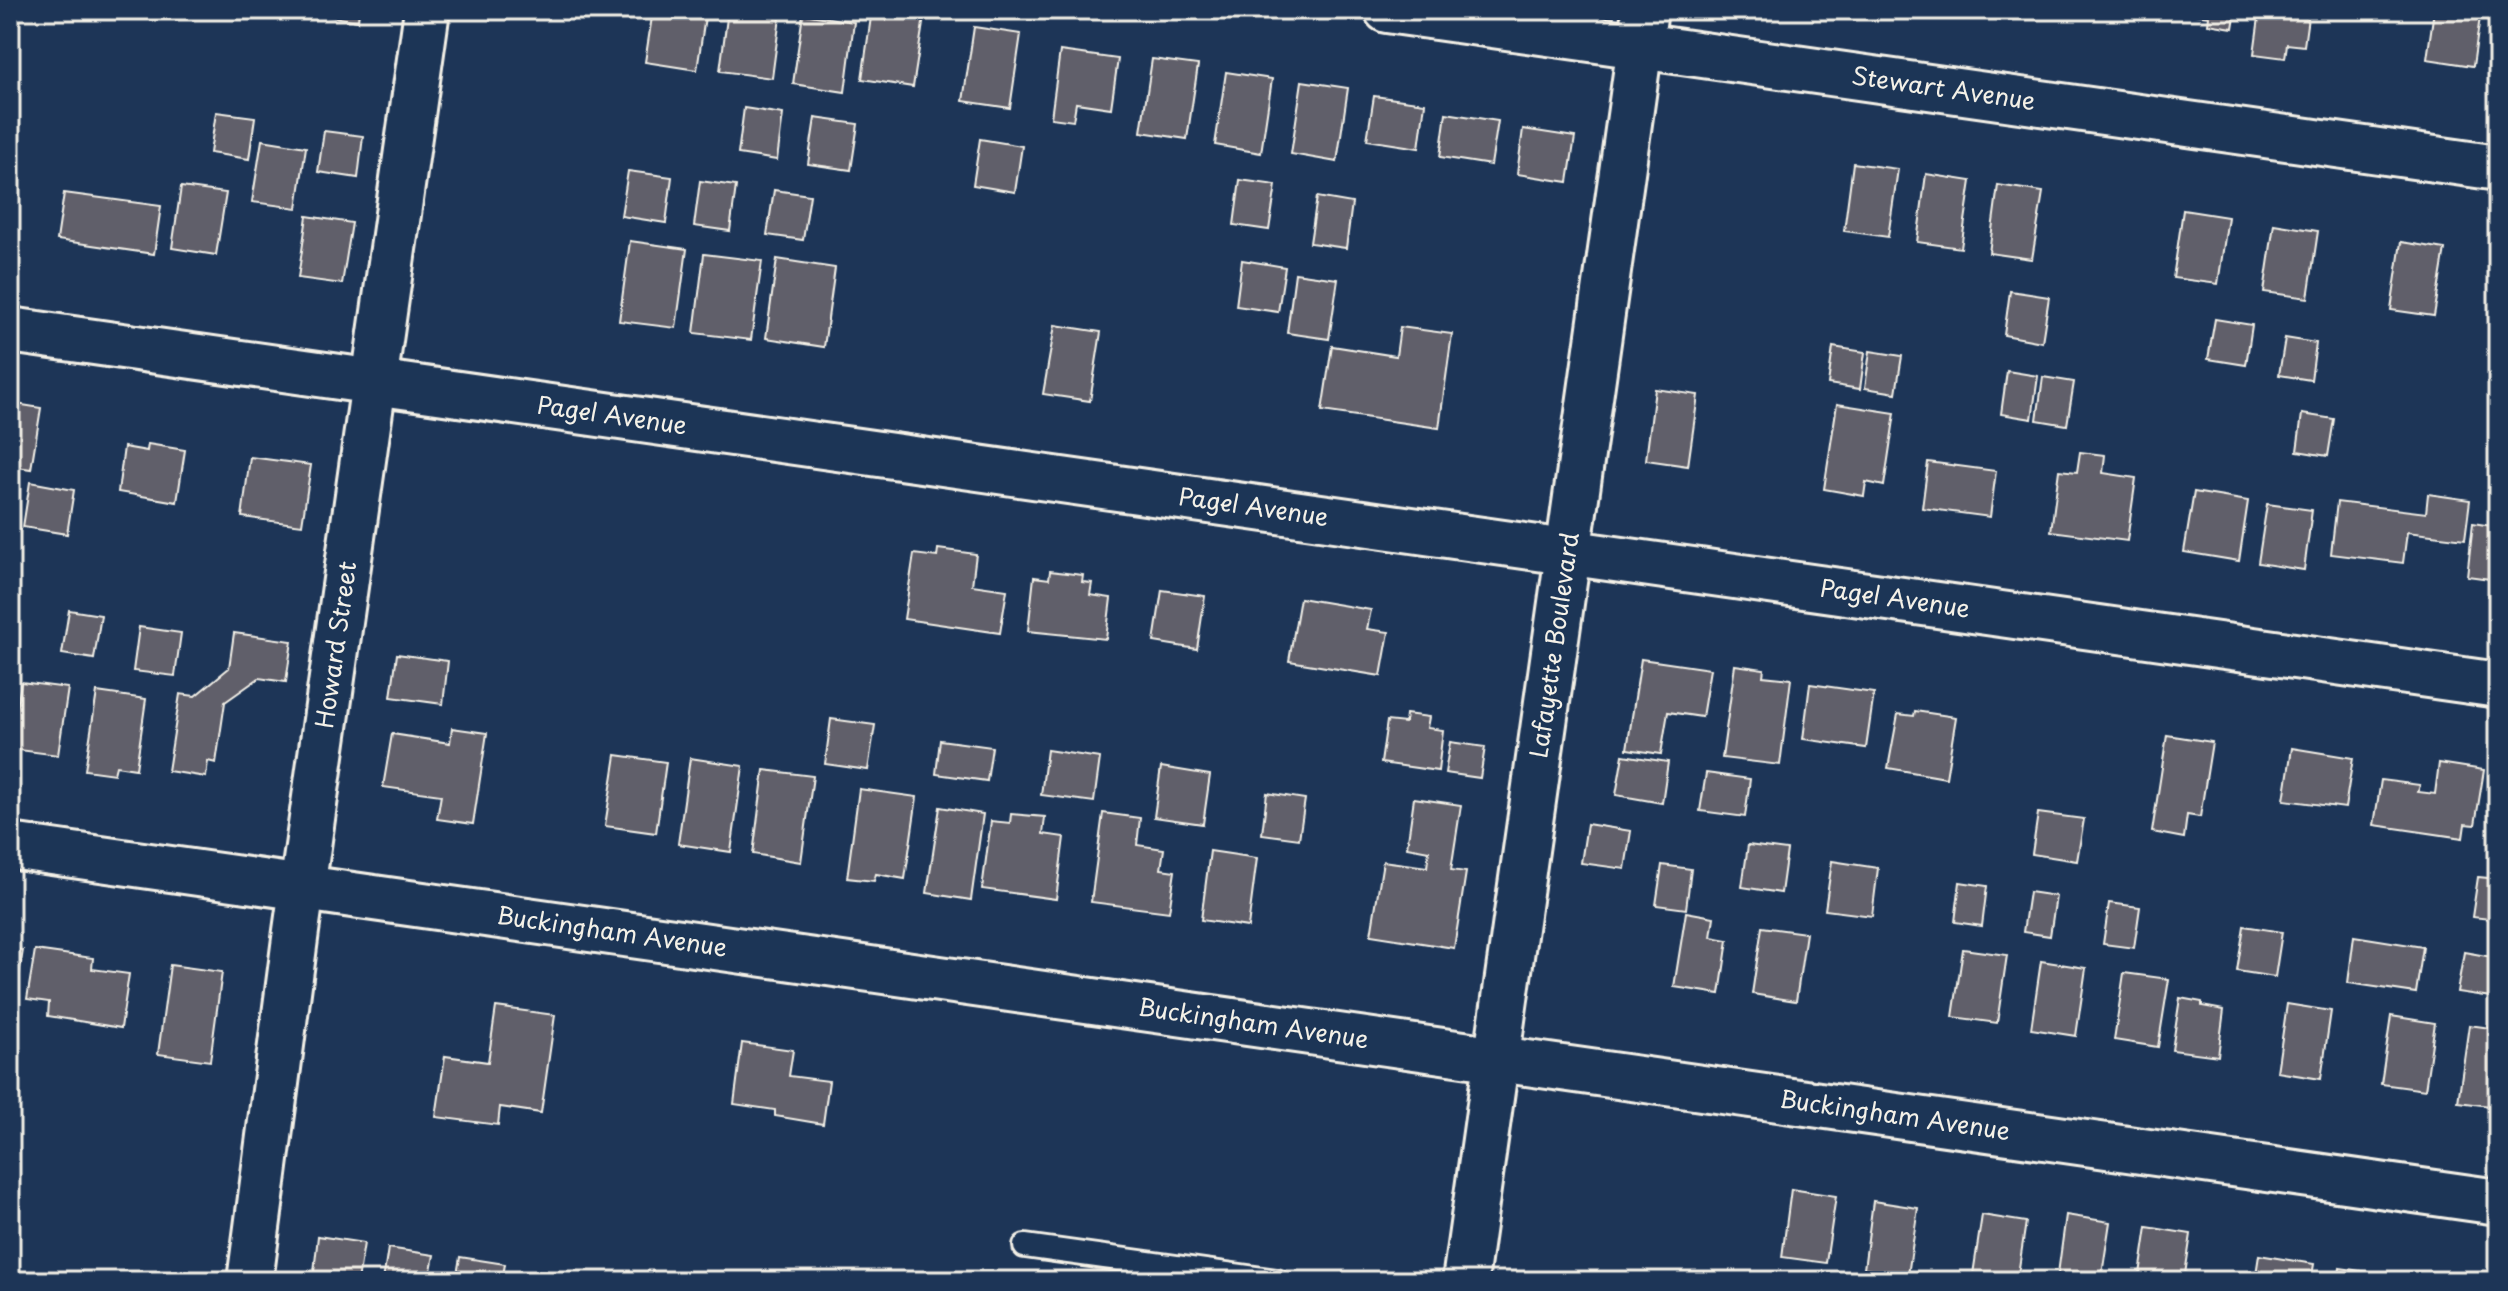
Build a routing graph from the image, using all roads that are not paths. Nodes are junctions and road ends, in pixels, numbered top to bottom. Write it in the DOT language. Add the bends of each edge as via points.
graph roads {
  1 [pos="427,10"];
  2 [pos="1387,10"];
  3 [pos="1643,28"];
  4 [pos="2498,168"];
  5 [pos="10,330"];
  6 [pos="374,382"];
  7 [pos="1569,553"];
  8 [pos="2498,685"];
  9 [pos="10,846"];
  10 [pos="302,888"];
  11 [pos="1496,1059"];
  12 [pos="2498,1202"];
  13 [pos="1025,1246"];
  14 [pos="250,1281"];
  15 [pos="1277,1281"];
  16 [pos="1465,1281"];
  1 -- 6 [label="street, Howard Street"];
  2 -- 3 [label="street, Stewart Avenue"];
  3 -- 4 [label="street, Stewart Avenue"];
  3 -- 7 [label="street, Lafayette Boulevard"];
  5 -- 6 [label="street, Pagel Avenue"];
  6 -- 7 [label="street, Pagel Avenue"];
  6 -- 10 [label="street, Howard Street"];
  7 -- 8 [label="street, Pagel Avenue"];
  7 -- 11 [label="street, Lafayette Boulevard"];
  9 -- 10 [label="street, Buckingham Avenue"];
  10 -- 11 [label="street, Buckingham Avenue"];
  10 -- 14 [label="street, Howard Street"];
  11 -- 12 [label="street, Buckingham Avenue"];
  11 -- 16 [label="street, Lafayette Boulevard"];
  13 -- 15 [label="lane"];
}
